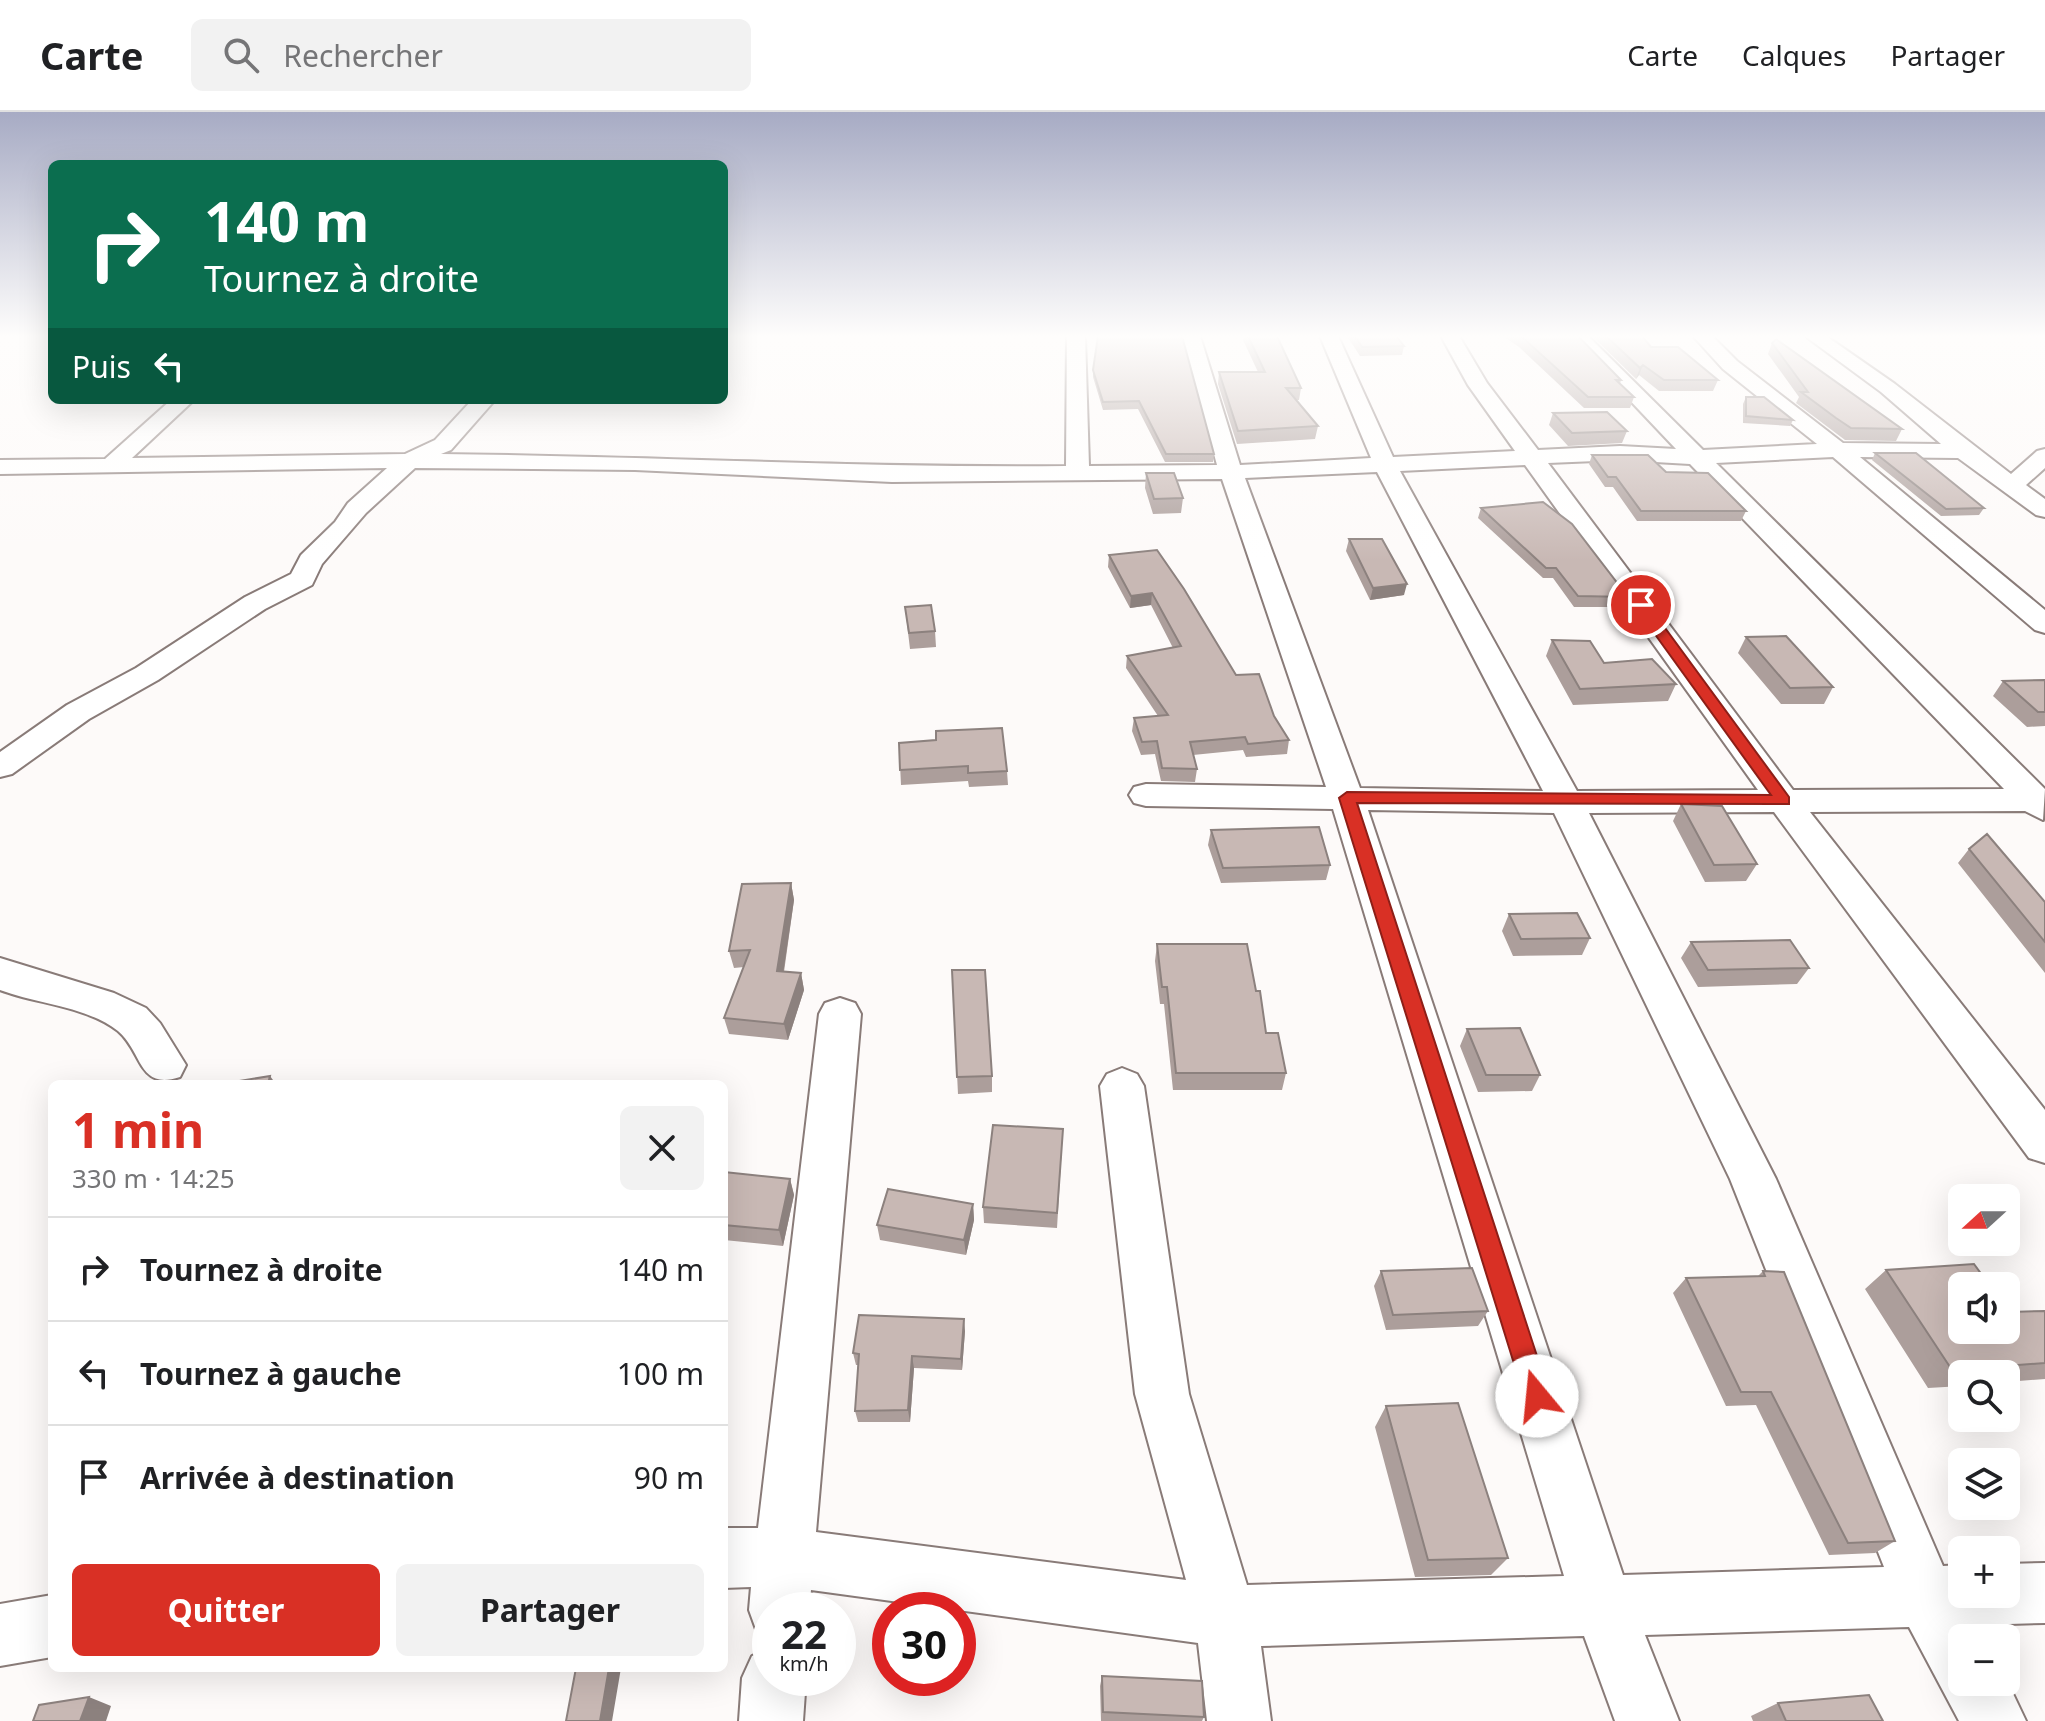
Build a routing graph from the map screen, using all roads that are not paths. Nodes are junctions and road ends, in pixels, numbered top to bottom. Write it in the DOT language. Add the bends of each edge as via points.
graph roads {
  1 [pos="171,411"];
  2 [pos="474,411"];
  3 [pos="1077,411"];
  4 [pos="1213,411"];
  5 [pos="1362,411"];
  6 [pos="1498,411"];
  7 [pos="1652,411"];
  8 [pos="1789,411"];
  9 [pos="1915,411"];
  10 [pos="1838,450"];
  11 [pos="1963,451"];
  12 [pos="2045,456"];
  13 [pos="1697,457"];
  14 [pos="1535,459"];
  15 [pos="409,461"];
  16 [pos="1385,464"];
  17 [pos="111,465"];
  18 [pos="0,467"];
  19 [pos="1231,472"];
  20 [pos="1078,476"];
  21 [pos="2033,499"];
  22 [pos="2045,624"];
  23 [pos="0,767"];
  24 [pos="1146,795"];
  25 [pos="1347,798"];
  26 [pos="1783,800"];
  27 [pos="1566,802"];
  28 [pos="2041,804"];
  29 [pos="0,973"];
  30 [pos="840,1014"];
  31 [pos="165,1065"];
  32 [pos="1122,1086"];
  33 [pos="2045,1144"];
  34 [pos="728,1560"];
  35 [pos="781,1584"];
  36 [pos="2045,1593"];
  37 [pos="1926,1598"];
  38 [pos="1603,1606"];
  39 [pos="1226,1616"];
  40 [pos="48,1627"];
  41 [pos="0,1635"];
  42 [pos="1948,1638"];
  43 [pos="773,1696"];
  44 [pos="1981,1696"];
  45 [pos="771,1721"];
  46 [pos="1239,1721"];
  47 [pos="1647,1721"];
  48 [pos="1994,1721"];
  1 -- 17 [label="street"];
  2 -- 15 [label="street" via="443,445"];
  3 -- 20 [label="street"];
  4 -- 19 [label="street"];
  5 -- 16 [label="street"];
  6 -- 14 [label="street"];
  7 -- 13 [label="street"];
  8 -- 10 [label="street"];
  9 -- 11 [label="street"];
  10 -- 11 [label="street"];
  10 -- 13 [label="street"];
  10 -- 22 [label="street"];
  11 -- 21 [label="street"];
  12 -- 21 [label="street"];
  13 -- 14 [label="street" via="1620,453"];
  13 -- 28 [label="street"];
  14 -- 16 [label="street"];
  14 -- 26 [label="street"];
  15 -- 17 [label="street"];
  15 -- 20 [label="street"];
  15 -- 23 [label="street" via="325,543 302,579 78,712"];
  16 -- 19 [label="street"];
  16 -- 27 [label="street"];
  17 -- 18 [label="street"];
  19 -- 20 [label="street"];
  19 -- 25 [label="street"];
  24 -- 25 [label="street"];
  25 -- 27 [label="street"];
  25 -- 38 [label="street"];
  26 -- 27 [label="street"];
  26 -- 28 [label="street"];
  26 -- 33 [label="street"];
  27 -- 37 [label="street" via="1753,1179"];
  29 -- 31 [label="street" via="133,1020"];
  30 -- 35 [label="street"];
  32 -- 39 [label="street" via="1162,1394"];
  34 -- 35 [label="street"];
  35 -- 39 [label="street"];
  36 -- 37 [label="street"];
  37 -- 38 [label="street"];
  37 -- 42 [label="street"];
  38 -- 39 [label="street"];
  38 -- 47 [label="street"];
  39 -- 46 [label="street"];
  40 -- 41 [label="street"];
  43 -- 45 [label="street"];
  44 -- 48 [label="street"];
}
